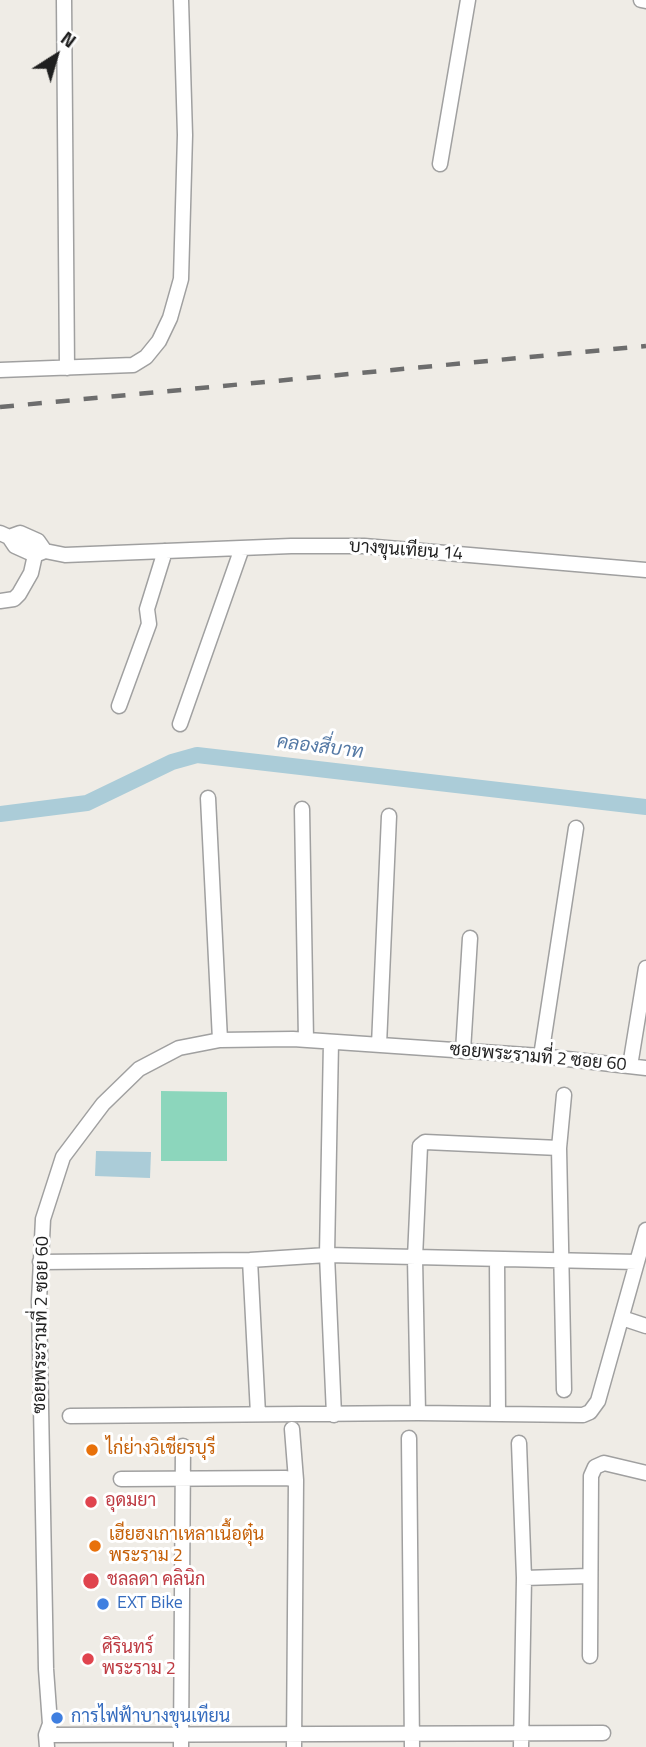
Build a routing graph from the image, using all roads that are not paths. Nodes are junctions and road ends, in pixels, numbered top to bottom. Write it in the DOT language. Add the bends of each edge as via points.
graph roads {
  1 [pos="64,0"];
  2 [pos="181,0"];
  3 [pos="468,0"];
  4 [pos="440,164"];
  5 [pos="67,368"];
  6 [pos="0,370"];
  7 [pos="4,535"];
  8 [pos="242,548"];
  9 [pos="165,551"];
  10 [pos="49,554"];
  11 [pos="646,570"];
  12 [pos="0,601"];
  13 [pos="119,706"];
  14 [pos="180,724"];
  15 [pos="208,798"];
  16 [pos="302,809"];
  17 [pos="389,816"];
  18 [pos="576,828"];
  19 [pos="470,938"];
  20 [pos="646,968"];
  21 [pos="220,1040"];
  22 [pos="306,1040"];
  23 [pos="331,1042"];
  24 [pos="379,1045"];
  25 [pos="463,1051"];
  26 [pos="541,1056"];
  27 [pos="630,1066"];
  28 [pos="646,1068"];
  29 [pos="564,1095"];
  30 [pos="559,1148"];
  31 [pos="646,1230"];
  32 [pos="327,1255"];
  33 [pos="415,1258"];
  34 [pos="497,1259"];
  35 [pos="250,1260"];
  36 [pos="561,1260"];
  37 [pos="40,1262"];
  38 [pos="637,1262"];
  39 [pos="622,1318"];
  40 [pos="646,1326"];
  41 [pos="564,1390"];
  42 [pos="418,1413"];
  43 [pos="498,1414"];
  44 [pos="258,1415"];
  45 [pos="334,1415"];
  46 [pos="71,1416"];
  47 [pos="292,1429"];
  48 [pos="409,1438"];
  49 [pos="519,1443"];
  50 [pos="183,1446"];
  51 [pos="646,1473"];
  52 [pos="121,1479"];
  53 [pos="184,1479"];
  54 [pos="296,1480"];
  55 [pos="589,1576"];
  56 [pos="524,1578"];
  57 [pos="590,1656"];
  58 [pos="603,1732"];
  59 [pos="53,1738"];
  60 [pos="181,1740"];
  61 [pos="294,1740"];
  62 [pos="412,1740"];
  63 [pos="521,1740"];
  1 -- 5 [label="street"];
  2 -- 5 [label="street" via="185,135 177,298 159,341 146,357 133,365"];
  3 -- 4 [label="street"];
  5 -- 6 [label="street"];
  7 -- 10 [label="street" via="15,546"];
  8 -- 9 [label="street, บางขุนเทียน 14"];
  8 -- 11 [label="street, บางขุนเทียน 14" via="364,546"];
  8 -- 14 [label="street"];
  9 -- 10 [label="street, บางขุนเทียน 14"];
  9 -- 13 [label="street" via="147,609 149,624"];
  10 -- 12 [label="street" via="14,599"];
  15 -- 21 [label="street"];
  16 -- 22 [label="street"];
  17 -- 24 [label="street"];
  18 -- 26 [label="street"];
  19 -- 25 [label="street"];
  20 -- 27 [label="street"];
  21 -- 22 [label="street, ซอยพระรามที่ 2 ซอย 60"];
  21 -- 37 [label="street, ซอยพระรามที่ 2 ซอย 60" via="179,1048 139,1069 103,1104 63,1157 43,1219"];
  22 -- 23 [label="street, ซอยพระรามที่ 2 ซอย 60"];
  23 -- 24 [label="street, ซอยพระรามที่ 2 ซอย 60"];
  23 -- 32 [label="street"];
  24 -- 25 [label="street, ซอยพระรามที่ 2 ซอย 60"];
  25 -- 26 [label="street, ซอยพระรามที่ 2 ซอย 60"];
  26 -- 27 [label="street, ซอยพระรามที่ 2 ซอย 60"];
  27 -- 28 [label="street, ซอยพระรามที่ 2 ซอย 60"];
  29 -- 30 [label="street"];
  30 -- 33 [label="street" via="425,1142 419,1150"];
  30 -- 36 [label="street"];
  31 -- 38 [label="street"];
  32 -- 33 [label="street"];
  32 -- 35 [label="street"];
  32 -- 45 [label="street"];
  33 -- 34 [label="street"];
  33 -- 42 [label="street"];
  34 -- 36 [label="street"];
  34 -- 43 [label="street"];
  35 -- 37 [label="street"];
  35 -- 44 [label="street"];
  36 -- 38 [label="street"];
  36 -- 41 [label="street"];
  37 -- 59 [label="street, ซอยพระรามที่ 2 ซอย 60" via="46,1669"];
  38 -- 39 [label="street"];
  39 -- 40 [label="street"];
  39 -- 43 [label="street" via="598,1401 590,1412"];
  42 -- 43 [label="street"];
  42 -- 45 [label="street"];
  44 -- 45 [label="street"];
  44 -- 46 [label="street"];
  47 -- 54 [label="street"];
  48 -- 62 [label="street"];
  49 -- 56 [label="street"];
  50 -- 53 [label="street"];
  51 -- 55 [label="street" via="607,1463 595,1467 589,1482"];
  52 -- 53 [label="street"];
  53 -- 54 [label="street"];
  53 -- 60 [label="street"];
  54 -- 61 [label="street"];
  55 -- 56 [label="street"];
  55 -- 57 [label="street"];
  56 -- 63 [label="street"];
  58 -- 63 [label="street"];
  59 -- 60 [label="street"];
  60 -- 61 [label="street"];
  61 -- 62 [label="street"];
  62 -- 63 [label="street"];
}
